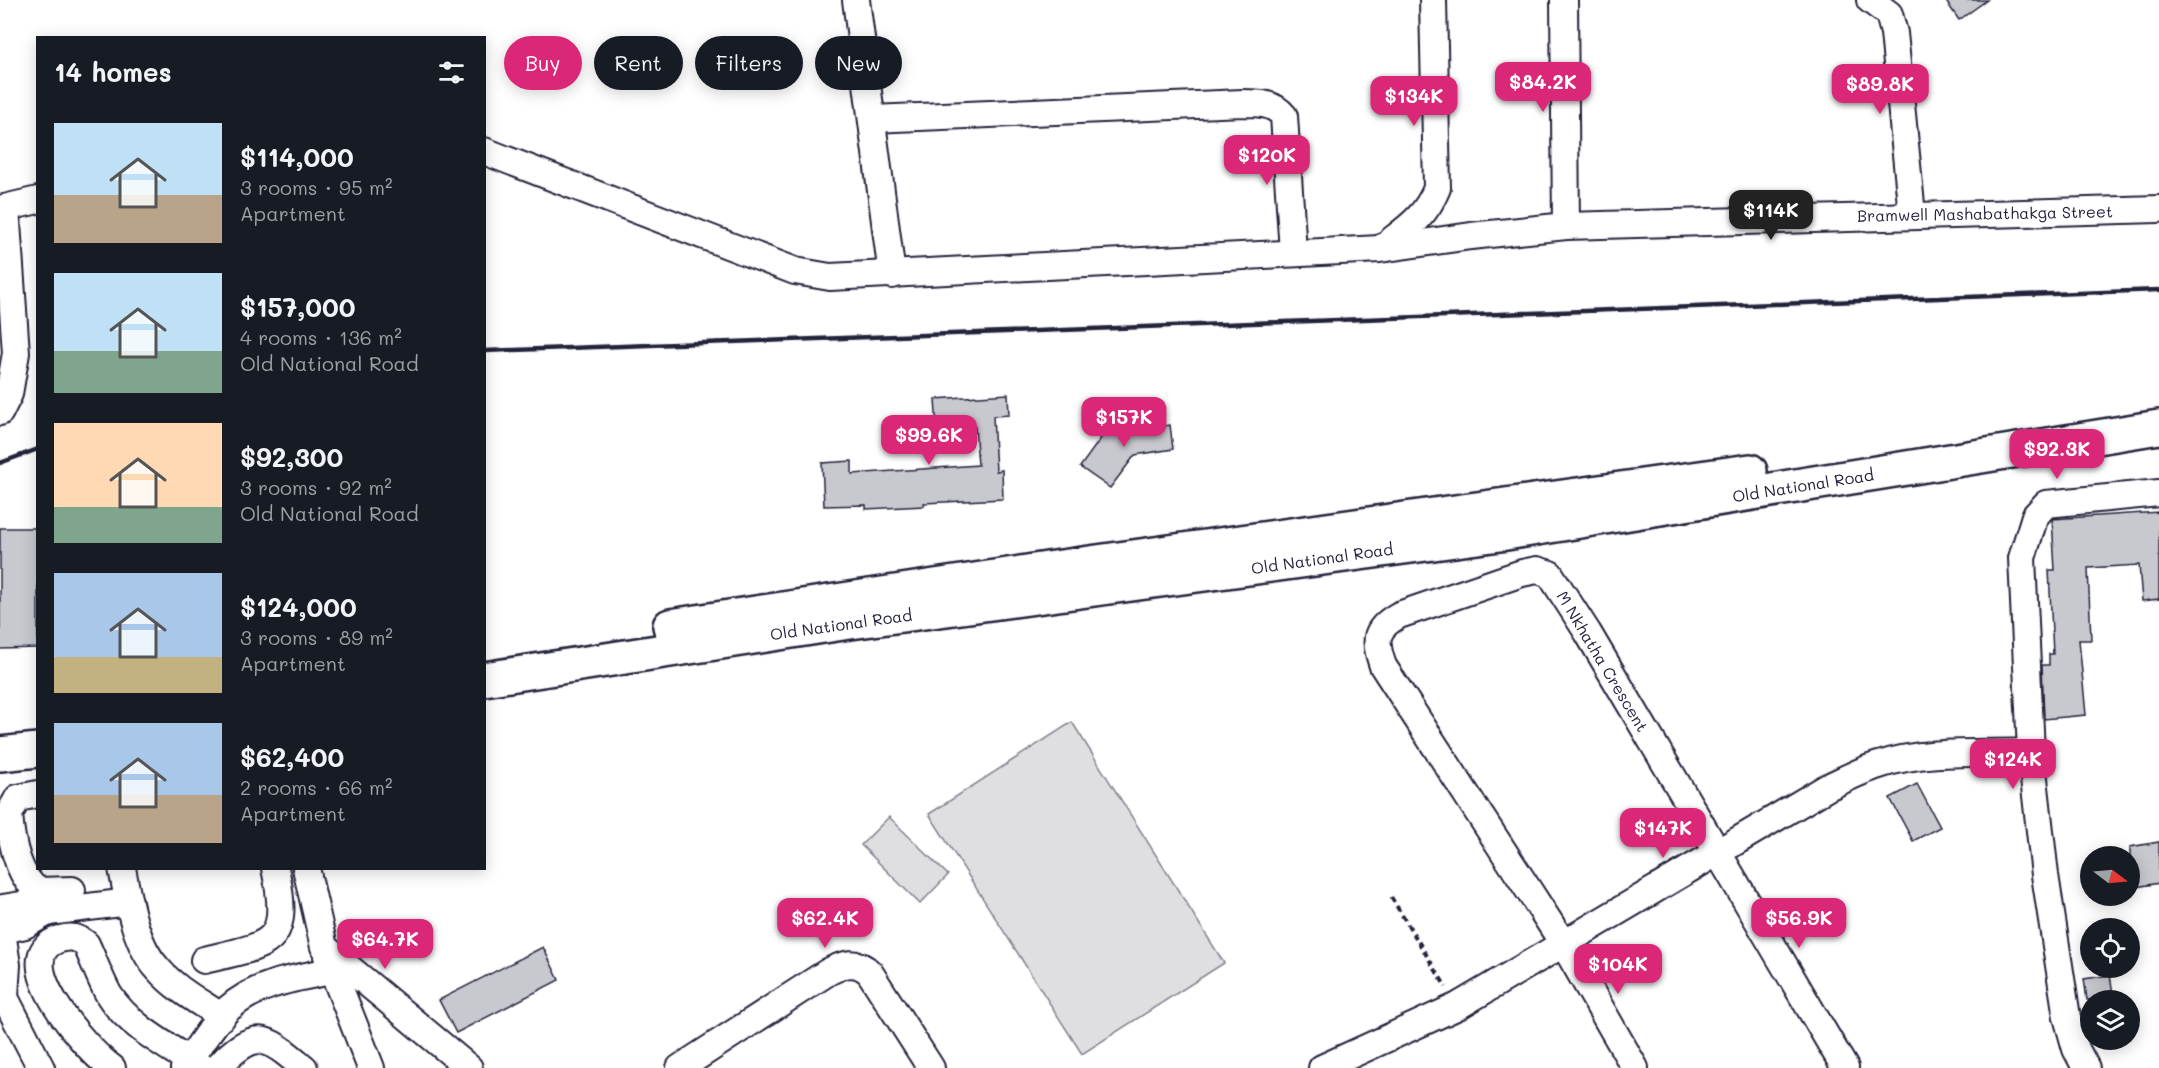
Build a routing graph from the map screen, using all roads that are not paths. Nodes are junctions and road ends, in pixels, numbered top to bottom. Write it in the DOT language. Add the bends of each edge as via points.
graph roads {
  1 [pos="856,0"];
  2 [pos="1433,0"];
  3 [pos="1564,0"];
  4 [pos="1870,0"];
  5 [pos="872,119"];
  6 [pos="486,152"];
  7 [pos="36,200"];
  8 [pos="3,208"];
  9 [pos="2159,209"];
  10 [pos="1912,215"];
  11 [pos="1566,226"];
  12 [pos="1380,249"];
  13 [pos="1293,252"];
  14 [pos="892,274"];
  15 [pos="2159,407"];
  16 [pos="0,412"];
  17 [pos="2159,427"];
  18 [pos="2159,493"];
  19 [pos="486,656"];
  20 [pos="486,679"];
  21 [pos="36,731"];
  22 [pos="0,734"];
  23 [pos="36,750"];
  24 [pos="2031,752"];
  25 [pos="0,754"];
  26 [pos="36,794"];
  27 [pos="1717,852"];
  28 [pos="122,870"];
  29 [pos="275,870"];
  30 [pos="306,870"];
  31 [pos="72,889"];
  32 [pos="129,902"];
  33 [pos="2,922"];
  34 [pos="1563,943"];
  35 [pos="328,959"];
  36 [pos="204,960"];
  37 [pos="3,992"];
  38 [pos="222,1017"];
  39 [pos="192,1065"];
  40 [pos="41,1068"];
  41 [pos="112,1068"];
  42 [pos="216,1068"];
  43 [pos="304,1068"];
  44 [pos="371,1068"];
  45 [pos="469,1068"];
  46 [pos="680,1068"];
  47 [pos="931,1068"];
  48 [pos="1322,1068"];
  49 [pos="1635,1068"];
  50 [pos="1845,1068"];
  51 [pos="2086,1068"];
  1 -- 5 [label="street"];
  2 -- 12 [label="street" via="1437,188 1430,207"];
  3 -- 11 [label="street"];
  4 -- 10 [label="street" via="1888,14 1894,33"];
  5 -- 13 [label="street" via="1243,103 1275,107 1284,117"];
  5 -- 14 [label="street"];
  6 -- 14 [label="street, Bramwell Mashabathakga Street" via="795,271 830,277"];
  7 -- 8 [label="street"];
  8 -- 16 [label="street" via="16,353 9,394"];
  9 -- 10 [label="street, Bramwell Mashabathakga Street"];
  10 -- 11 [label="street, Bramwell Mashabathakga Street"];
  11 -- 12 [label="street, Bramwell Mashabathakga Street"];
  12 -- 13 [label="street, Bramwell Mashabathakga Street"];
  13 -- 14 [label="street, Bramwell Mashabathakga Street"];
  15 -- 19 [label="main road, Old National Road" via="1856,457 912,589"];
  17 -- 20 [label="main road, Old National Road" via="1500,534 843,623"];
  18 -- 24 [label="street" via="2056,501 2046,504 2035,516 2022,558"];
  21 -- 22 [label="main road"];
  23 -- 25 [label="main road"];
  24 -- 27 [label="street" via="1914,757 1881,764 1828,787"];
  24 -- 51 [label="street" via="2067,1017"];
  26 -- 31 [label="street" via="18,798 9,814 21,871 38,891"];
  27 -- 34 [label="street"];
  27 -- 34 [label="street, M Nkhatha Crescent" via="1550,574 1537,570 1522,573 1408,611 1385,623 1378,633 1377,651 1383,666"];
  27 -- 50 [label="street, M Nkhatha Crescent"];
  28 -- 32 [label="street"];
  29 -- 36 [label="street" via="281,909 275,933 261,946"];
  30 -- 35 [label="street"];
  31 -- 32 [label="street"];
  31 -- 33 [label="street" via="48,912 21,905"];
  32 -- 38 [label="street" via="147,954 157,968 173,984"];
  33 -- 37 [label="street" via="7,965"];
  34 -- 48 [label="street" via="1458,1006"];
  34 -- 49 [label="street, M Nkhatha Crescent"];
  35 -- 38 [label="street" via="270,985 236,1004"];
  35 -- 44 [label="street"];
  35 -- 45 [label="street"];
  37 -- 40 [label="street"];
  38 -- 39 [label="street"];
  39 -- 41 [label="street" via="140,1026 111,998 86,944 71,936 51,942 40,955 46,986 84,1044"];
  42 -- 43 [label="street" via="251,1040 266,1040"];
  46 -- 47 [label="street" via="828,972 851,963 870,973"];
}
